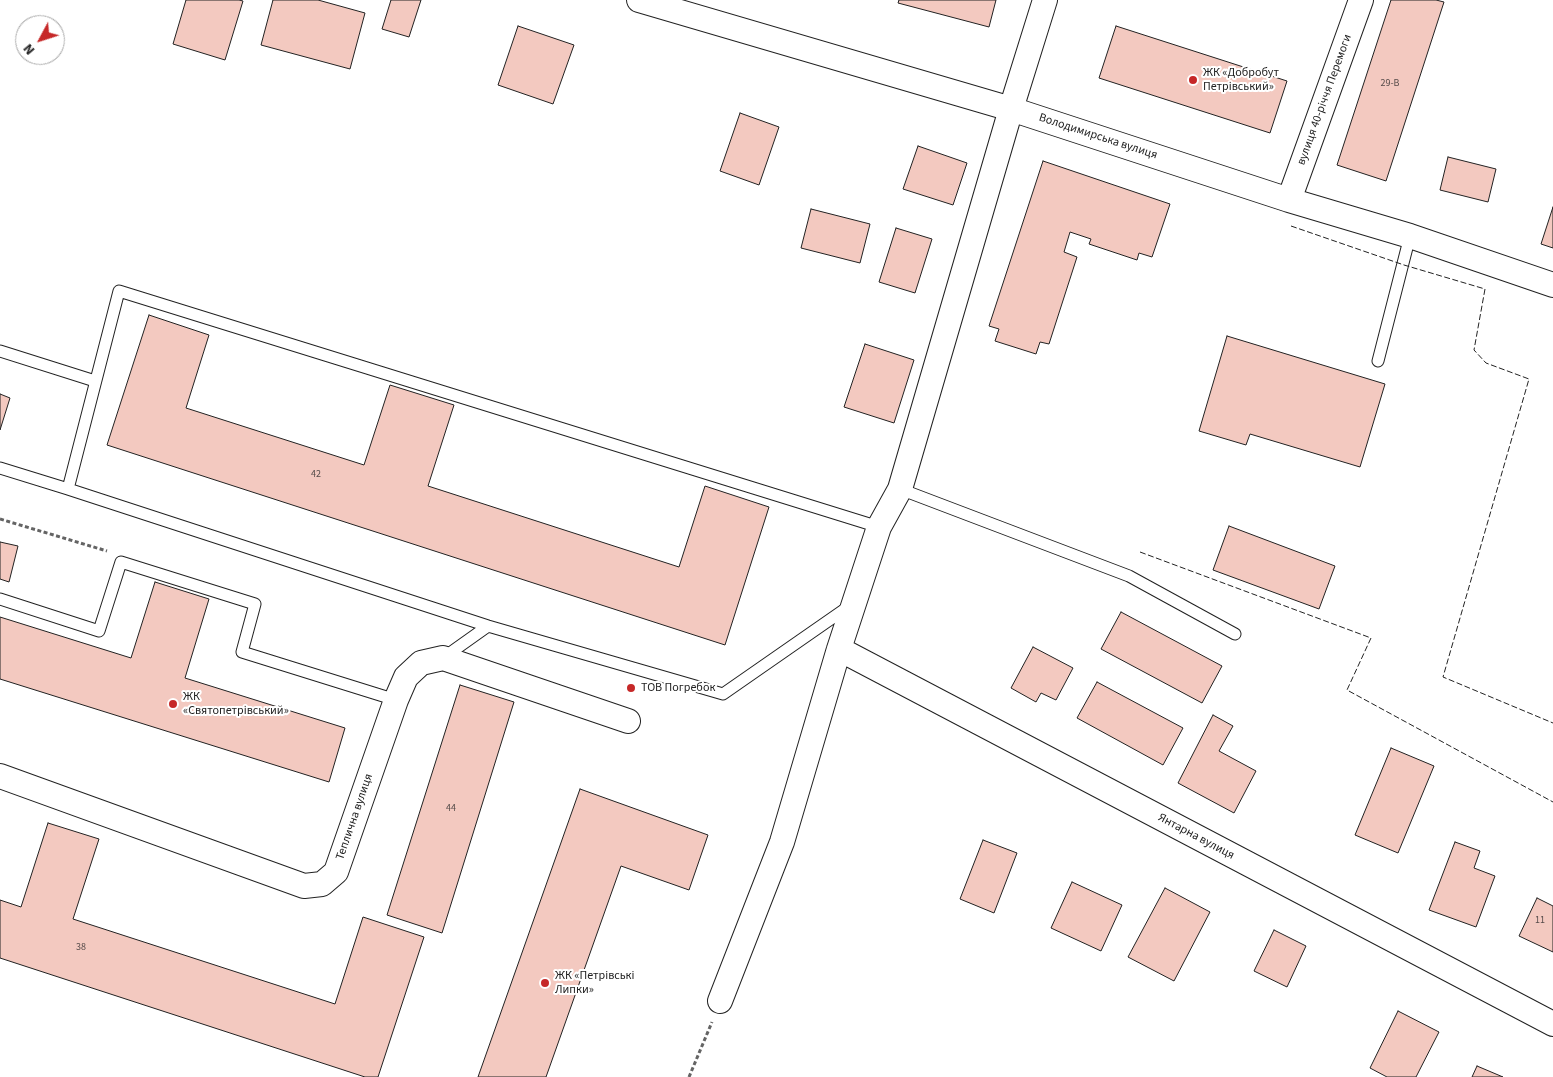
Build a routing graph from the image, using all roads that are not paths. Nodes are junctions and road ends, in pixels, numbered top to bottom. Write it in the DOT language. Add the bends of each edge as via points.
graph roads {
  1 [pos="639,0"];
  2 [pos="1046,0"];
  3 [pos="1361,0"];
  4 [pos="1011,109"];
  5 [pos="1289,200"];
  6 [pos="1410,236"];
  7 [pos="1553,285"];
  8 [pos="0,351"];
  9 [pos="1378,361"];
  10 [pos="95,381"];
  11 [pos="0,468"];
  12 [pos="68,488"];
  13 [pos="900,489"];
  14 [pos="879,527"];
  15 [pos="0,599"];
  16 [pos="854,602"];
  17 [pos="488,626"];
  18 [pos="1235,634"];
  19 [pos="839,649"];
  20 [pos="443,658"];
  21 [pos="396,700"];
  22 [pos="628,721"];
  23 [pos="0,776"];
  24 [pos="720,1001"];
  25 [pos="1553,1024"];
  1 -- 4 [label="street, Володимирська вулиця"];
  2 -- 4 [label="street"];
  3 -- 5 [label="street, вулиця 40-річчя Перемоги"];
  4 -- 5 [label="street, Володимирська вулиця"];
  4 -- 13 [label="street"];
  5 -- 6 [label="street, Володимирська вулиця"];
  6 -- 7 [label="street, Володимирська вулиця"];
  6 -- 9 [label="lane"];
  8 -- 10 [label="lane"];
  10 -- 12 [label="lane"];
  10 -- 14 [label="lane" via="119,291"];
  11 -- 12 [label="lane"];
  12 -- 17 [label="lane"];
  13 -- 14 [label="street"];
  13 -- 18 [label="lane" via="1129,576"];
  14 -- 16 [label="street"];
  15 -- 21 [label="lane" via="99,631 122,562 255,604 242,652"];
  16 -- 17 [label="lane" via="723,694"];
  16 -- 19 [label="street"];
  17 -- 20 [label="lane"];
  19 -- 24 [label="street" via="782,842"];
  19 -- 25 [label="street, Янтарна вулиця"];
  20 -- 21 [label="street, Теплична вулиця" via="421,663 406,677"];
  20 -- 22 [label="street"];
  21 -- 23 [label="street, Теплична вулиця" via="336,872 322,884 304,886"];
}
